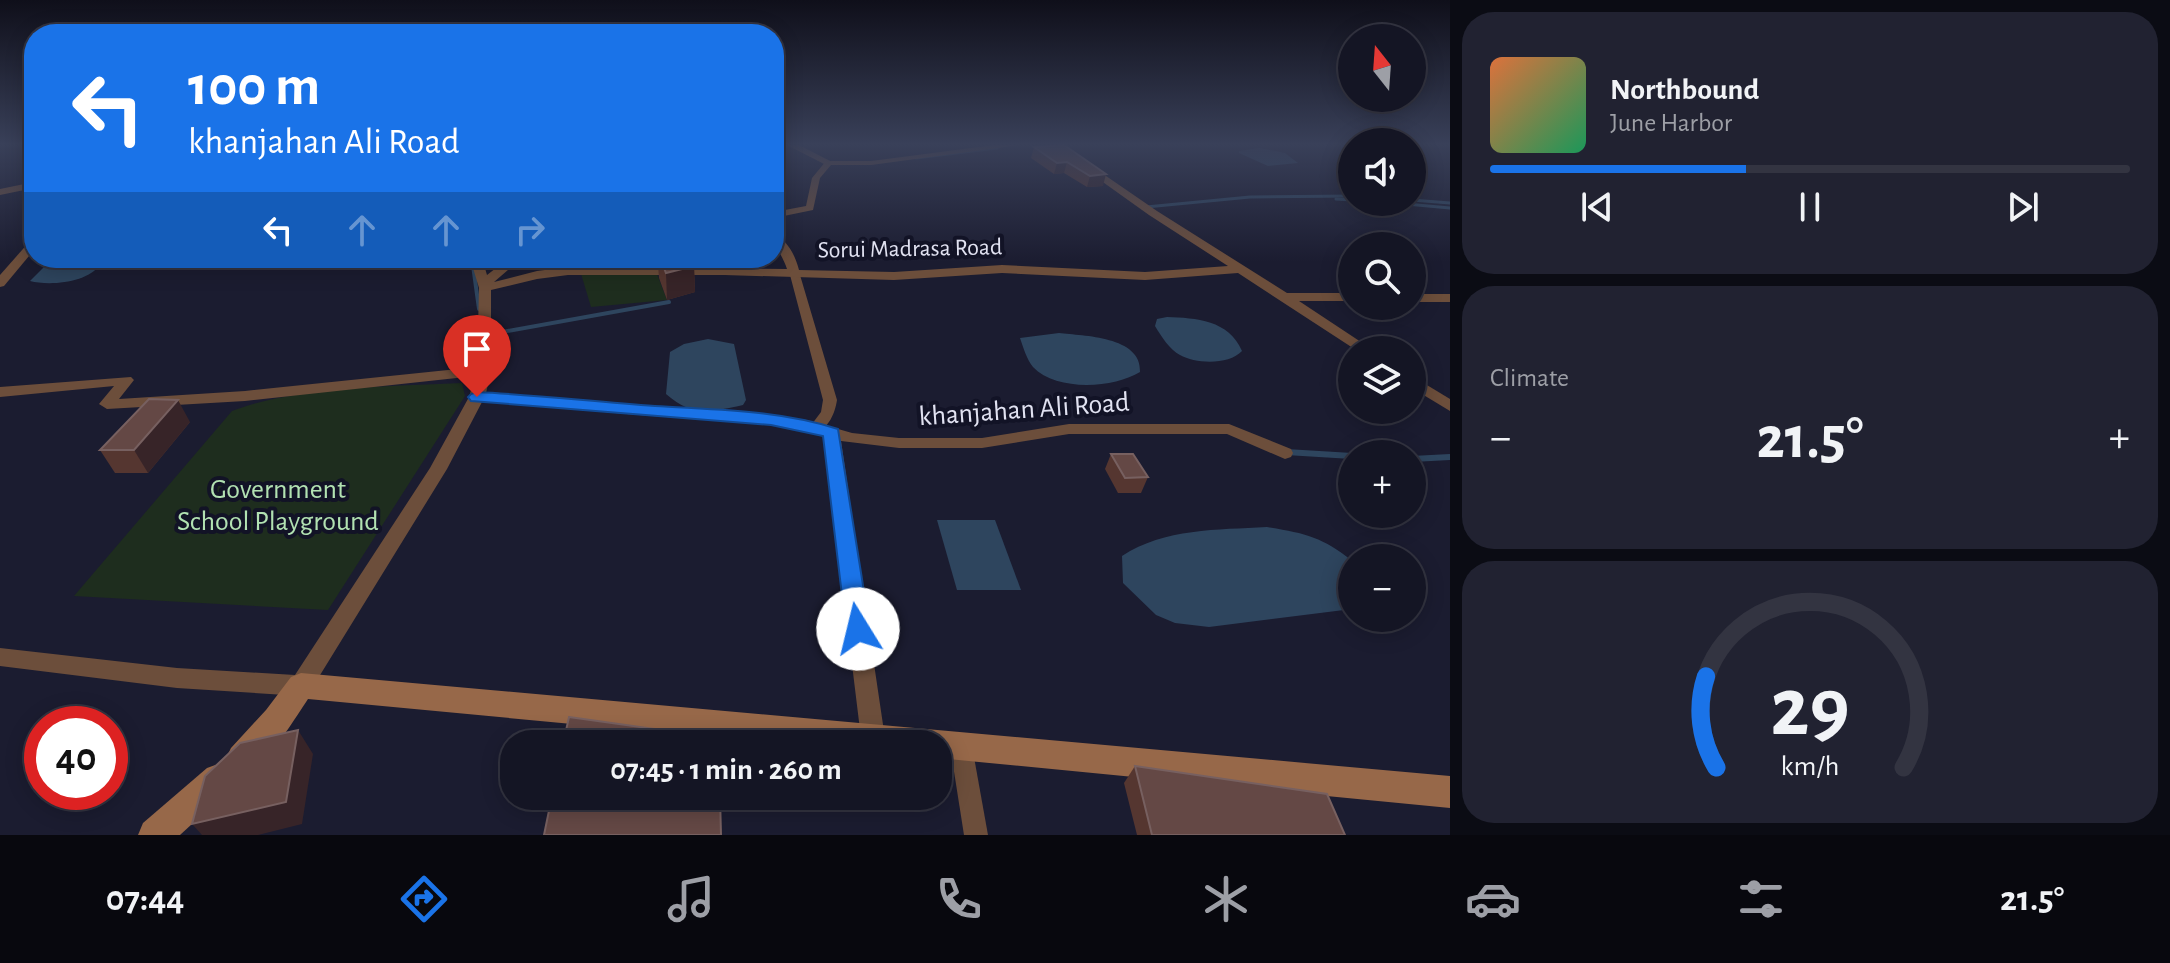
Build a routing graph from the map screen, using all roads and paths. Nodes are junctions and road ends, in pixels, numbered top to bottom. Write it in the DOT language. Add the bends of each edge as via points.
graph roads {
  1 [pos="815,184"];
  2 [pos="1111,184"];
  3 [pos="24,187"];
  4 [pos="0,192"];
  5 [pos="784,213"];
  6 [pos="784,249"];
  7 [pos="24,255"];
  8 [pos="479,268"];
  9 [pos="505,268"];
  10 [pos="1241,269"];
  11 [pos="795,275"];
  12 [pos="0,283"];
  13 [pos="484,286"];
  14 [pos="1286,297"];
  15 [pos="1338,297"];
  16 [pos="1426,298"];
  17 [pos="1450,298"];
  18 [pos="1345,336"];
  19 [pos="484,371"];
  20 [pos="1426,390"];
  21 [pos="0,392"];
  22 [pos="477,397"];
  23 [pos="1450,406"];
  24 [pos="824,430"];
  25 [pos="1285,453"];
  26 [pos="0,657"];
  27 [pos="301,686"];
  28 [pos="785,730"];
  29 [pos="872,730"];
  30 [pos="952,746"];
  31 [pos="952,763"];
  32 [pos="1450,792"];
  33 [pos="155,835"];
  34 [pos="976,835"];
  1 -- 5 [label="street" via="810,208"];
  2 -- 10 [label="street"];
  3 -- 4 [label="street"];
  6 -- 11 [label="street"];
  7 -- 12 [label="street"];
  8 -- 13 [label="street"];
  9 -- 13 [label="street"];
  10 -- 11 [label="street, Sorui Madrasa Road" via="1145,276 1002,269"];
  10 -- 14 [label="street"];
  11 -- 13 [label="street, Sorui Madrasa Road" via="568,271"];
  11 -- 24 [label="street" via="830,400"];
  13 -- 19 [label="street"];
  14 -- 15 [label="street"];
  14 -- 18 [label="street"];
  16 -- 17 [label="street"];
  19 -- 21 [label="street" via="245,396 107,404 126,380"];
  19 -- 22 [label="street"];
  20 -- 23 [label="street"];
  22 -- 24 [label="street, khanjahan Ali Road" via="771,420"];
  22 -- 27 [label="street" via="438,469"];
  24 -- 25 [label="street, khanjahan Ali Road" via="899,443 982,443 1069,429 1229,429"];
  24 -- 29 [label="street"];
  26 -- 27 [label="street"];
  27 -- 28 [label="main road"];
  27 -- 33 [label="main road" via="250,751"];
  30 -- 32 [label="main road"];
  31 -- 34 [label="street"];
}
